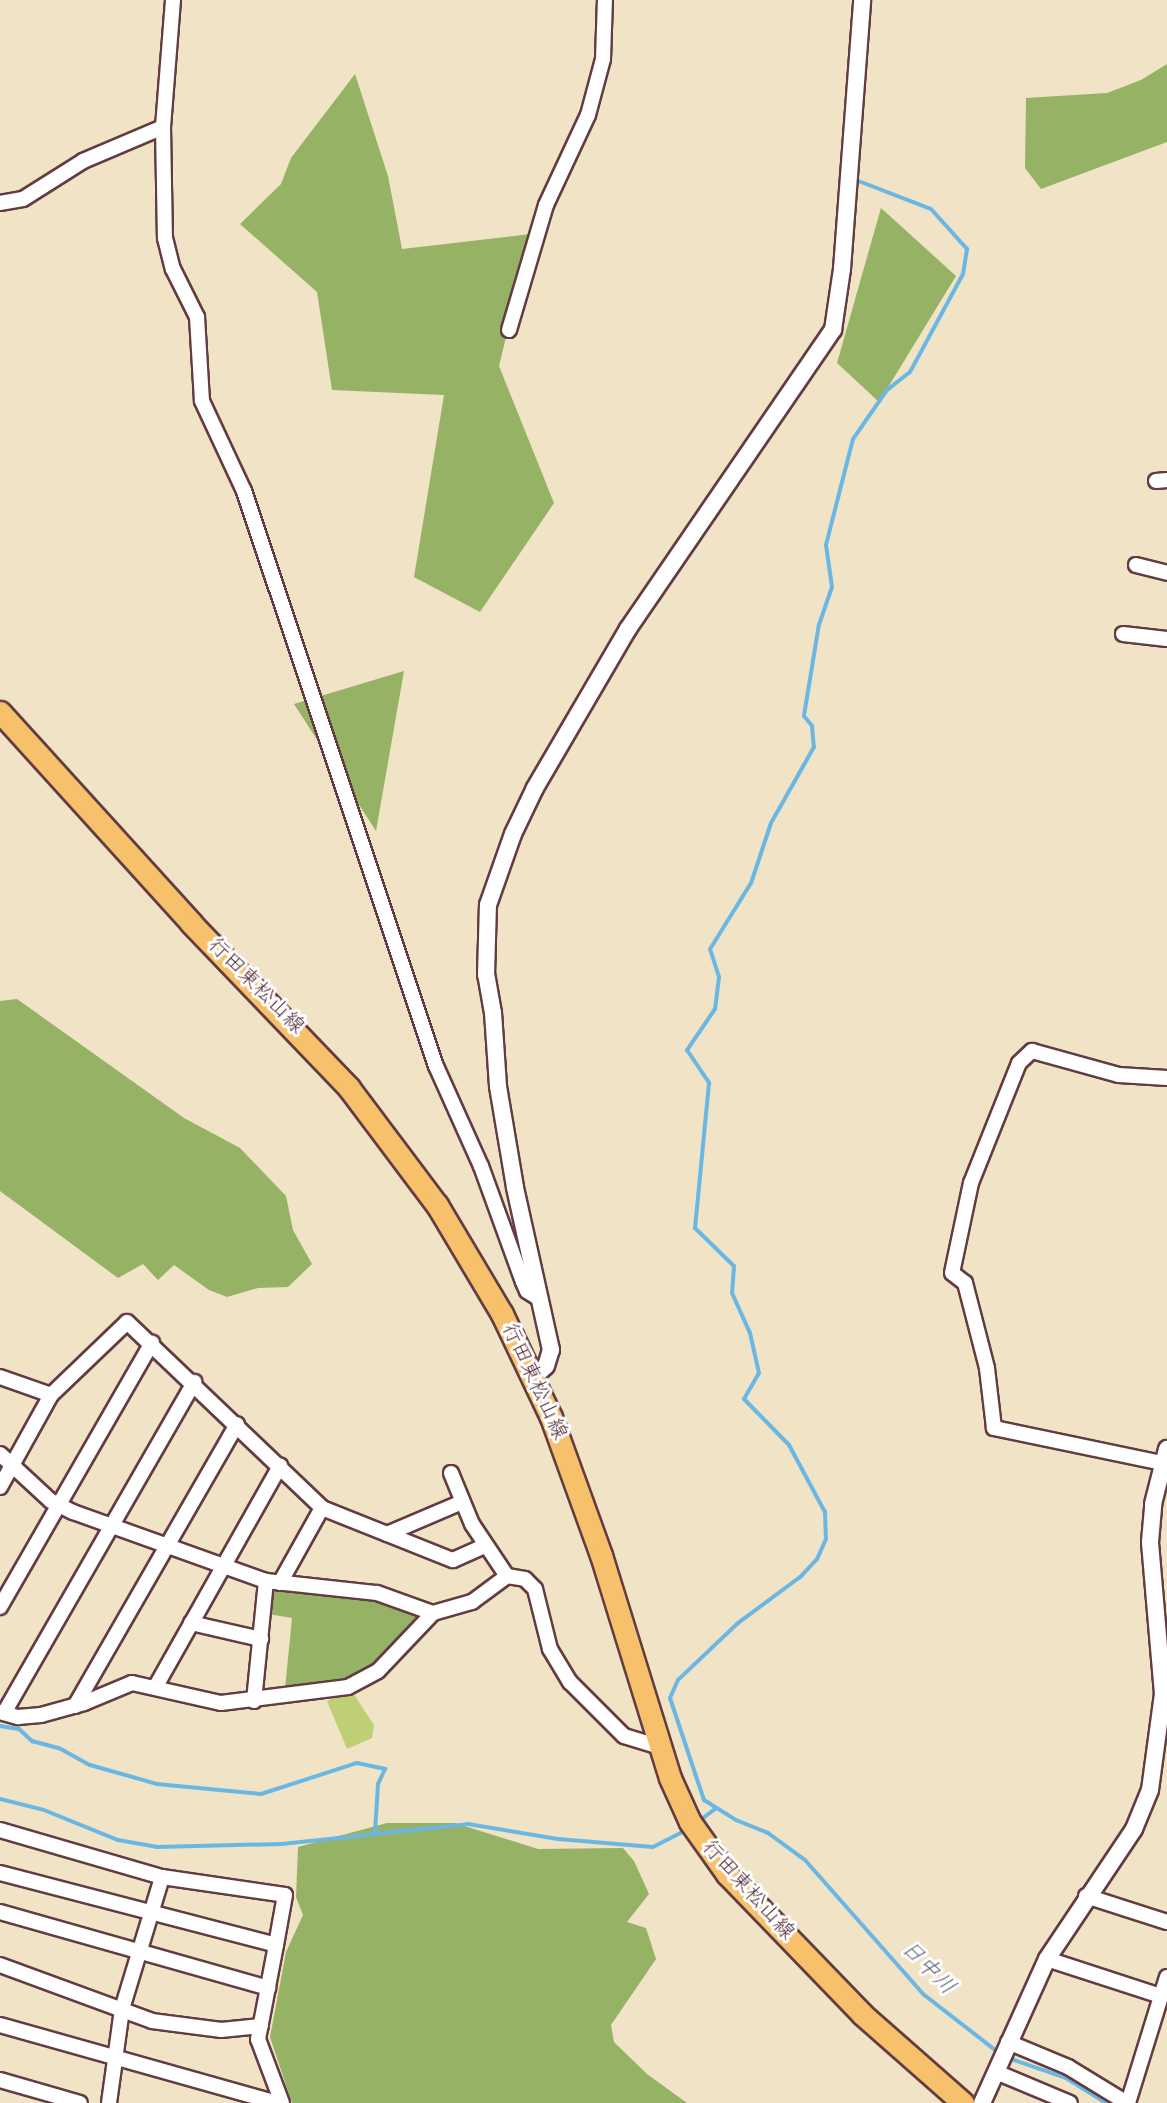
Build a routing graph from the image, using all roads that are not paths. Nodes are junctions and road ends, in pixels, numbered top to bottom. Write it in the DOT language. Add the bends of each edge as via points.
graph roads {
  1 [pos="173,0"];
  2 [pos="605,0"];
  3 [pos="862,0"];
  4 [pos="163,128"];
  5 [pos="0,203"];
  6 [pos="509,330"];
  7 [pos="1136,565"];
  8 [pos="1167,573"];
  9 [pos="1123,634"];
  10 [pos="1167,639"];
  11 [pos="0,712"];
  12 [pos="1167,1078"];
  13 [pos="540,1299"];
  14 [pos="152,1342"];
  15 [pos="0,1377"];
  16 [pos="534,1377"];
  17 [pos="194,1382"];
  18 [pos="51,1395"];
  19 [pos="237,1424"];
  20 [pos="0,1454"];
  21 [pos="1165,1456"];
  22 [pos="13,1465"];
  23 [pos="279,1466"];
  24 [pos="451,1473"];
  25 [pos="0,1487"];
  26 [pos="462,1502"];
  27 [pos="58,1505"];
  28 [pos="322,1508"];
  29 [pos="114,1526"];
  30 [pos="387,1534"];
  31 [pos="169,1546"];
  32 [pos="485,1546"];
  33 [pos="224,1564"];
  34 [pos="507,1576"];
  35 [pos="273,1582"];
  36 [pos="0,1607"];
  37 [pos="433,1613"];
  38 [pos="191,1623"];
  39 [pos="261,1639"];
  40 [pos="1165,1655"];
  41 [pos="156,1686"];
  42 [pos="254,1701"];
  43 [pos="75,1706"];
  44 [pos="2,1713"];
  45 [pos="660,1748"];
  46 [pos="0,1830"];
  47 [pos="0,1873"];
  48 [pos="162,1877"];
  49 [pos="1086,1896"];
  50 [pos="0,1912"];
  51 [pos="151,1913"];
  52 [pos="1167,1922"];
  53 [pos="276,1945"];
  54 [pos="139,1954"];
  55 [pos="1047,1959"];
  56 [pos="0,1965"];
  57 [pos="1167,1977"];
  58 [pos="268,1988"];
  59 [pos="1161,1996"];
  60 [pos="122,2009"];
  61 [pos="0,2025"];
  62 [pos="261,2026"];
  63 [pos="1008,2042"];
  64 [pos="114,2058"];
  65 [pos="996,2072"];
  66 [pos="0,2080"];
  67 [pos="80,2103"];
  68 [pos="109,2103"];
  69 [pos="278,2103"];
  70 [pos="282,2103"];
  71 [pos="963,2103"];
  72 [pos="982,2103"];
  73 [pos="1071,2103"];
  74 [pos="1128,2103"];
  1 -- 4 [label="street"];
  2 -- 6 [label="street" via="603,59 588,115 546,205"];
  3 -- 13 [label="street" via="842,269 833,330 628,629 535,788 513,834 488,905 486,975 498,1086"];
  4 -- 5 [label="street" via="83,161 23,199"];
  4 -- 13 [label="street" via="165,238 173,270 197,317 206,412 248,501 268,573 436,1066 481,1166 527,1292"];
  7 -- 8 [label="street"];
  9 -- 10 [label="street"];
  11 -- 16 [label="main road, 行田東松山線" via="191,923 349,1088 437,1205 502,1314"];
  12 -- 21 [label="street" via="1119,1075 1032,1051 1019,1063 971,1183 952,1273 965,1283 987,1368 994,1428"];
  13 -- 16 [label="street" via="551,1350 546,1366"];
  14 -- 17 [label="street"];
  14 -- 18 [label="street" via="127,1322"];
  14 -- 27 [label="street"];
  15 -- 18 [label="street"];
  16 -- 45 [label="main road, 行田東松山線" via="577,1484"];
  17 -- 19 [label="street"];
  17 -- 29 [label="street"];
  18 -- 22 [label="street"];
  19 -- 23 [label="street"];
  19 -- 31 [label="street"];
  20 -- 22 [label="street"];
  21 -- 40 [label="street" via="1150,1542"];
  22 -- 25 [label="street"];
  22 -- 27 [label="street"];
  23 -- 28 [label="street"];
  23 -- 33 [label="street"];
  24 -- 26 [label="street"];
  26 -- 30 [label="street"];
  26 -- 32 [label="street"];
  27 -- 29 [label="street"];
  27 -- 36 [label="street"];
  28 -- 30 [label="street"];
  28 -- 35 [label="street"];
  29 -- 31 [label="street"];
  29 -- 44 [label="street"];
  30 -- 32 [label="street" via="453,1560"];
  31 -- 33 [label="street"];
  31 -- 43 [label="street"];
  32 -- 34 [label="street"];
  33 -- 35 [label="street"];
  33 -- 38 [label="street"];
  34 -- 37 [label="street" via="472,1602"];
  34 -- 45 [label="street" via="525,1579 535,1589 550,1649 570,1682 624,1736"];
  35 -- 37 [label="street" via="377,1593"];
  35 -- 39 [label="street"];
  37 -- 42 [label="street" via="378,1671 365,1679 334,1690"];
  38 -- 39 [label="street"];
  38 -- 41 [label="street"];
  39 -- 42 [label="street"];
  40 -- 49 [label="street" via="1161,1725 1150,1790 1134,1829"];
  41 -- 42 [label="street" via="195,1699"];
  41 -- 43 [label="street" via="122,1684"];
  43 -- 44 [label="street" via="29,1717"];
  45 -- 71 [label="main road, 行田東松山線" via="690,1822 727,1874 862,2014"];
  46 -- 48 [label="street"];
  47 -- 51 [label="street"];
  48 -- 51 [label="street"];
  48 -- 53 [label="street" via="285,1894"];
  49 -- 52 [label="street"];
  49 -- 55 [label="street"];
  50 -- 54 [label="street"];
  51 -- 53 [label="street"];
  51 -- 54 [label="street"];
  53 -- 58 [label="street"];
  54 -- 58 [label="street"];
  54 -- 60 [label="street"];
  55 -- 59 [label="street"];
  55 -- 63 [label="street"];
  56 -- 60 [label="street"];
  57 -- 59 [label="street"];
  58 -- 62 [label="street"];
  59 -- 74 [label="street"];
  60 -- 62 [label="street" via="152,2021 221,2030"];
  60 -- 64 [label="street"];
  61 -- 64 [label="street"];
  62 -- 70 [label="street" via="258,2039"];
  63 -- 65 [label="street"];
  63 -- 74 [label="street" via="1068,2067"];
  64 -- 68 [label="street"];
  64 -- 69 [label="street"];
  65 -- 72 [label="street"];
  65 -- 73 [label="street"];
  66 -- 67 [label="street"];
}
